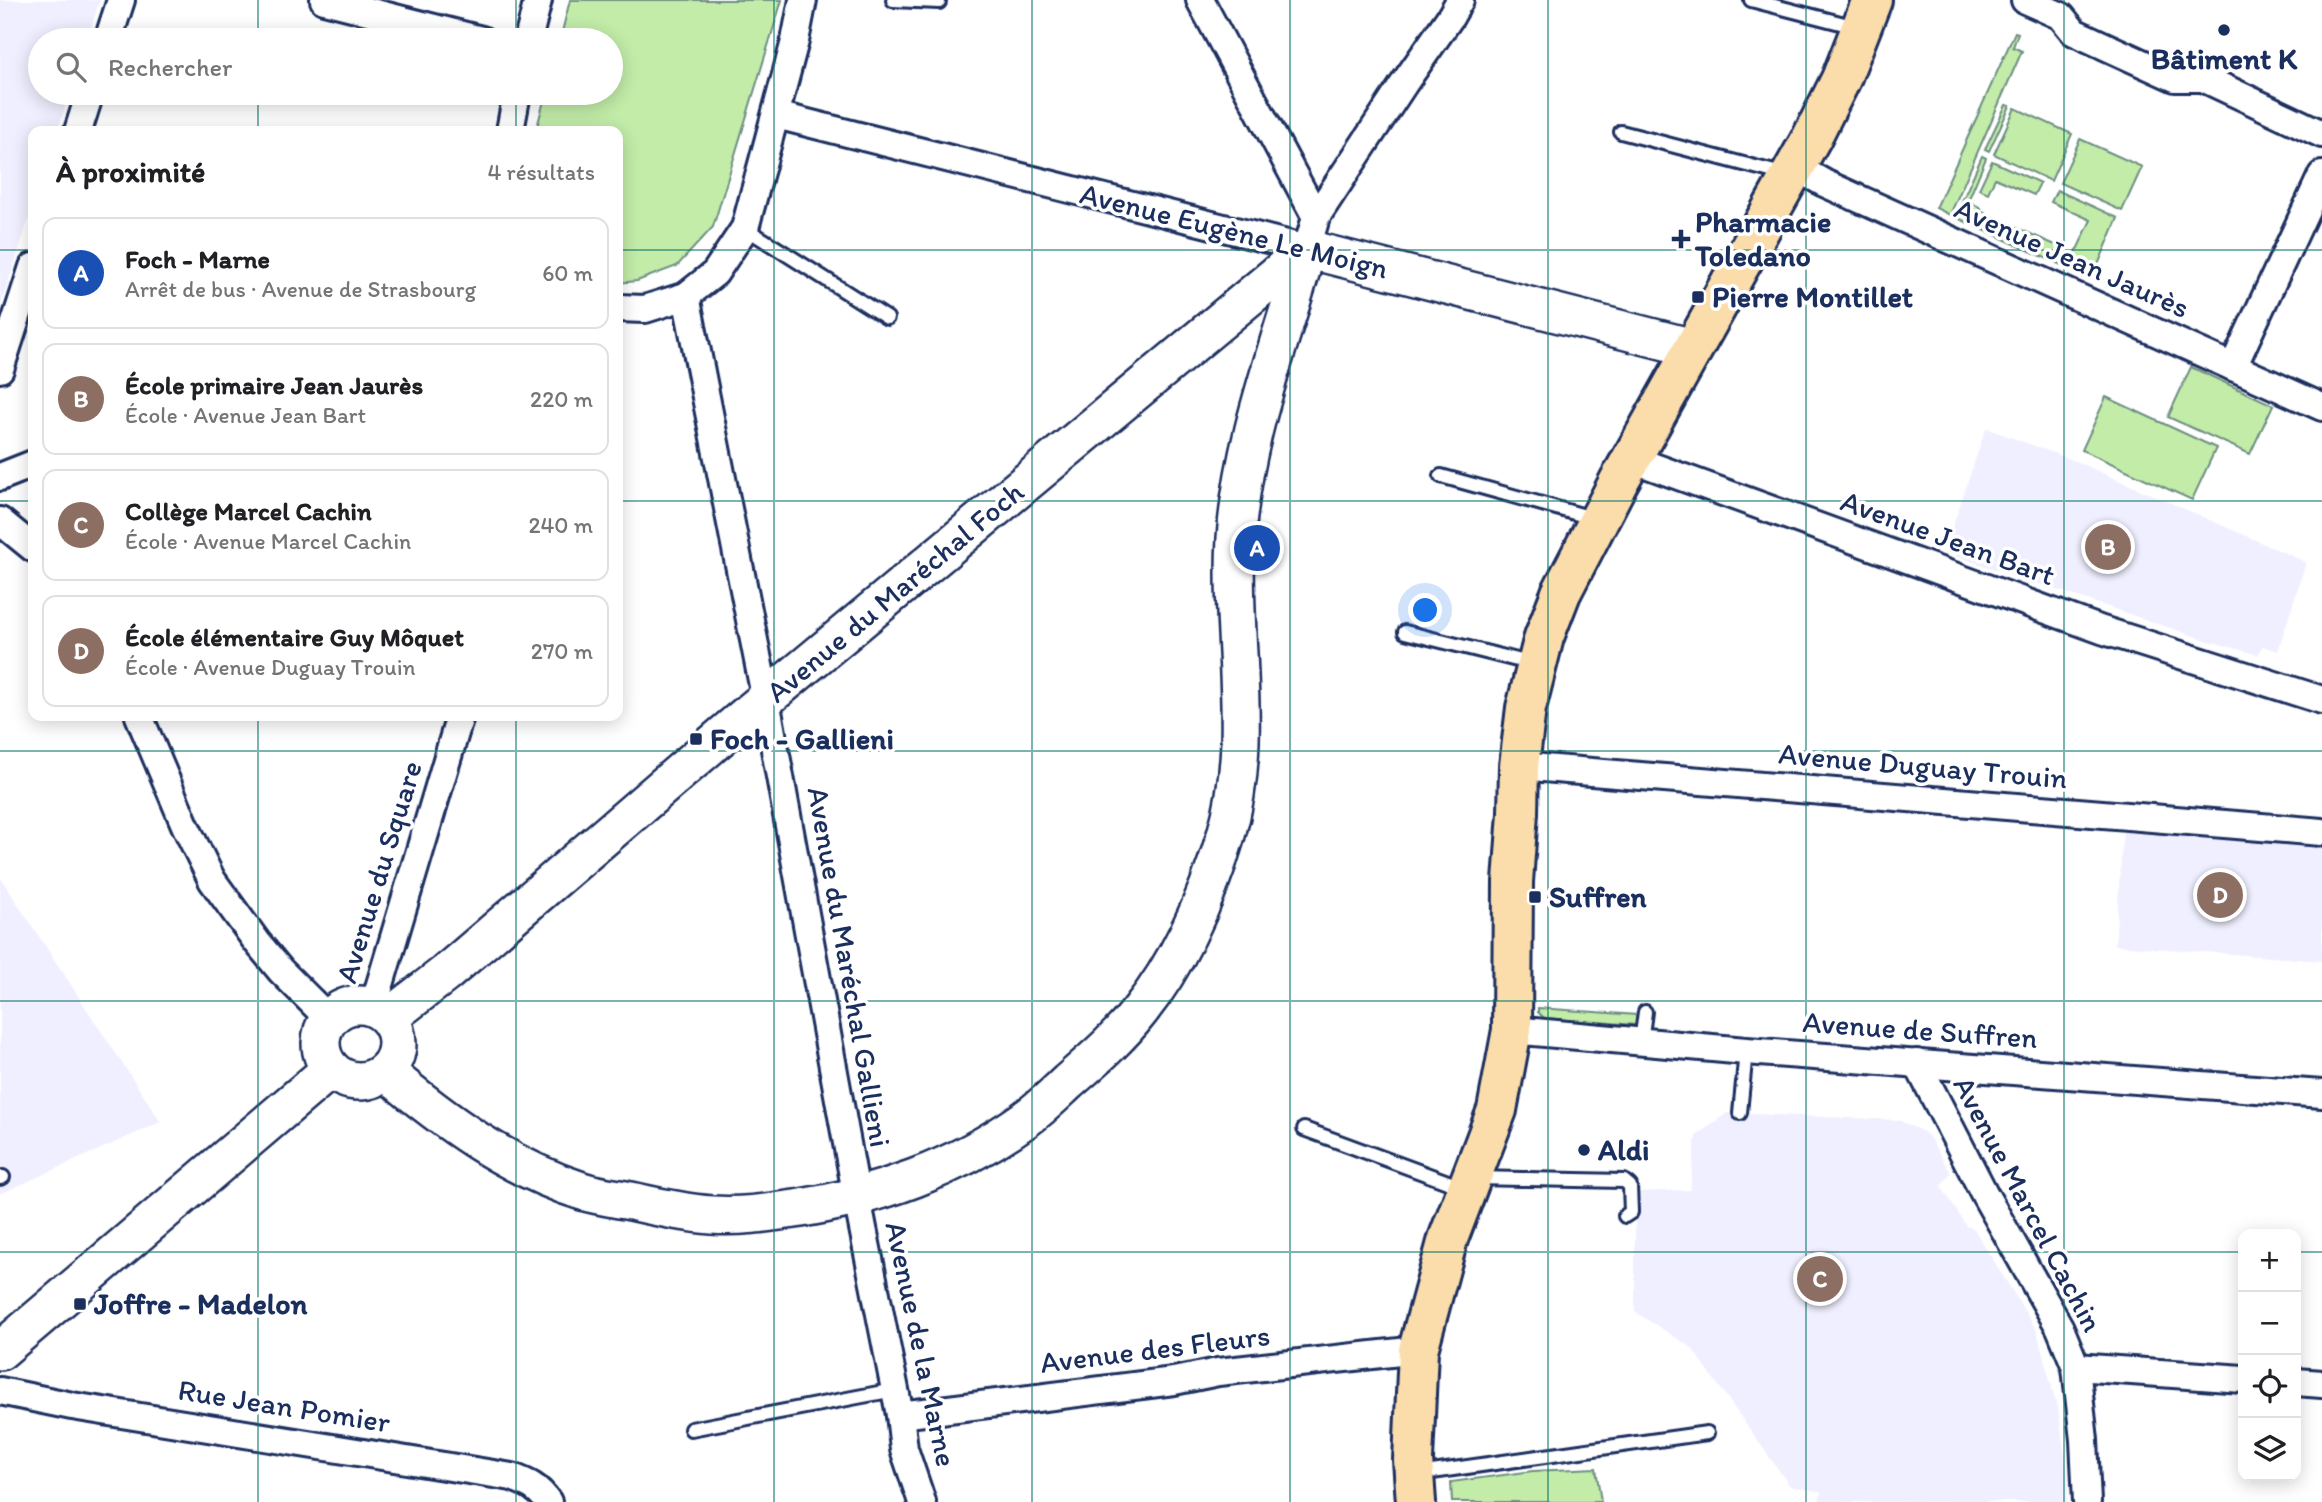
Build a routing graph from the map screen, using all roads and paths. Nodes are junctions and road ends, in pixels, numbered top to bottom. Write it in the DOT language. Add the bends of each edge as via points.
graph roads {
  1 [pos="121,0"];
  2 [pos="324,0"];
  3 [pos="538,0"];
  4 [pos="803,0"];
  5 [pos="893,0"];
  6 [pos="1200,0"];
  7 [pos="1460,0"];
  8 [pos="1751,0"];
  9 [pos="2025,0"];
  10 [pos="939,2"];
  11 [pos="1867,15"];
  12 [pos="111,28"];
  13 [pos="435,28"];
  14 [pos="531,28"];
  15 [pos="86,105"];
  16 [pos="515,105"];
  17 [pos="776,115"];
  18 [pos="80,126"];
  19 [pos="511,126"];
  20 [pos="1621,132"];
  21 [pos="2322,134"];
  22 [pos="1793,171"];
  23 [pos="2322,175"];
  24 [pos="745,228"];
  25 [pos="1311,233"];
  26 [pos="28,282"];
  27 [pos="1278,292"];
  28 [pos="686,296"];
  29 [pos="623,309"];
  30 [pos="887,318"];
  31 [pos="1693,348"];
  32 [pos="2233,367"];
  33 [pos="0,369"];
  34 [pos="2322,407"];
  35 [pos="1632,459"];
  36 [pos="28,466"];
  37 [pos="1441,476"];
  38 [pos="0,477"];
  39 [pos="1599,520"];
  40 [pos="0,521"];
  41 [pos="28,544"];
  42 [pos="1405,632"];
  43 [pos="1535,664"];
  44 [pos="765,700"];
  45 [pos="2322,700"];
  46 [pos="141,721"];
  47 [pos="459,721"];
  48 [pos="1519,766"];
  49 [pos="2322,832"];
  50 [pos="1646,1012"];
  51 [pos="380,1013"];
  52 [pos="330,1019"];
  53 [pos="1512,1030"];
  54 [pos="1641,1041"];
  55 [pos="1746,1051"];
  56 [pos="1917,1063"];
  57 [pos="331,1069"];
  58 [pos="385,1071"];
  59 [pos="2322,1094"];
  60 [pos="1740,1113"];
  61 [pos="1304,1129"];
  62 [pos="1469,1183"];
  63 [pos="857,1198"];
  64 [pos="1625,1216"];
  65 [pos="1418,1350"];
  66 [pos="0,1351"];
  67 [pos="2076,1367"];
  68 [pos="2238,1379"];
  69 [pos="2301,1382"];
  70 [pos="2322,1384"];
  71 [pos="894,1390"];
  72 [pos="0,1391"];
  73 [pos="900,1415"];
  74 [pos="691,1429"];
  75 [pos="1707,1433"];
  76 [pos="1415,1488"];
  77 [pos="548,1502"];
  78 [pos="922,1502"];
  79 [pos="2087,1502"];
  1 -- 12 [label="street"];
  2 -- 13 [label="street"];
  3 -- 14 [label="street"];
  4 -- 17 [label="street"];
  5 -- 10 [label="lane"];
  6 -- 25 [label="street"];
  7 -- 25 [label="street"];
  8 -- 11 [label="lane"];
  9 -- 21 [label="street" via="2061,16 2074,32 2175,78 2203,78"];
  11 -- 22 [label="main road" via="1841,79"];
  15 -- 18 [label="street"];
  16 -- 19 [label="street"];
  17 -- 24 [label="street"];
  17 -- 25 [label="street, Avenue Eugène Le Moign"];
  20 -- 22 [label="lane"];
  22 -- 31 [label="main road"];
  22 -- 32 [label="street, Avenue Jean Jaurès"];
  23 -- 32 [label="street"];
  24 -- 28 [label="street" via="715,273"];
  24 -- 30 [label="lane"];
  25 -- 27 [label="street"];
  25 -- 31 [label="street, Avenue Eugène Le Moign"];
  26 -- 33 [label="street"];
  27 -- 44 [label="street, Avenue du Maréchal Foch"];
  27 -- 63 [label="street" via="1236,538 1241,690 1233,803 1204,901 1182,947 1141,1010 1107,1048 1025,1120 938,1168"];
  28 -- 29 [label="street" via="645,309"];
  28 -- 44 [label="street, Avenue du Maréchal Gallieni"];
  31 -- 35 [label="main road"];
  32 -- 34 [label="street, Avenue Jean Jaurès"];
  35 -- 39 [label="main road"];
  35 -- 45 [label="street, Avenue Jean Bart" via="2102,630"];
  36 -- 38 [label="street"];
  37 -- 39 [label="lane"];
  39 -- 43 [label="main road" via="1562,593"];
  40 -- 41 [label="street"];
  42 -- 43 [label="lane"];
  43 -- 48 [label="main road"];
  44 -- 51 [label="street, Avenue du Maréchal Foch" via="445,974"];
  44 -- 63 [label="street, Avenue du Maréchal Gallieni"];
  46 -- 52 [label="street" via="212,880 281,971"];
  47 -- 51 [label="street, Avenue du Square"];
  48 -- 49 [label="street, Avenue Duguay Trouin"];
  48 -- 53 [label="main road"];
  50 -- 54 [label="lane"];
  51 -- 52 [label="street" via="364,1005 347,1007"];
  51 -- 58 [label="street" via="397,1039 394,1059"];
  52 -- 57 [label="street" via="321,1048"];
  53 -- 54 [label="street, Avenue de Suffren"];
  53 -- 62 [label="main road" via="1497,1110"];
  54 -- 55 [label="street, Avenue de Suffren"];
  55 -- 56 [label="street, Avenue de Suffren"];
  55 -- 60 [label="lane"];
  56 -- 59 [label="street, Avenue de Suffren"];
  56 -- 67 [label="street, Avenue Marcel Cachin" via="2060,1328"];
  57 -- 58 [label="street" via="355,1081"];
  57 -- 66 [label="street"];
  58 -- 63 [label="street" via="465,1134 515,1163 582,1191 712,1215 757,1215"];
  61 -- 62 [label="lane"];
  62 -- 64 [label="lane" via="1624,1181 1630,1186 1631,1212"];
  62 -- 65 [label="main road" via="1448,1239"];
  63 -- 71 [label="street, Avenue de la Marne"];
  65 -- 73 [label="street, Avenue des Fleurs"];
  65 -- 76 [label="main road"];
  67 -- 68 [label="street"];
  67 -- 79 [label="street, Avenue Marcel Cachin"];
  69 -- 70 [label="street"];
  71 -- 73 [label="street, Avenue de la Marne"];
  71 -- 74 [label="lane"];
  72 -- 77 [label="street, Rue Jean Pomier" via="512,1477 531,1483"];
  73 -- 78 [label="street, Avenue de la Marne" via="904,1449"];
  75 -- 76 [label="lane"];
}
